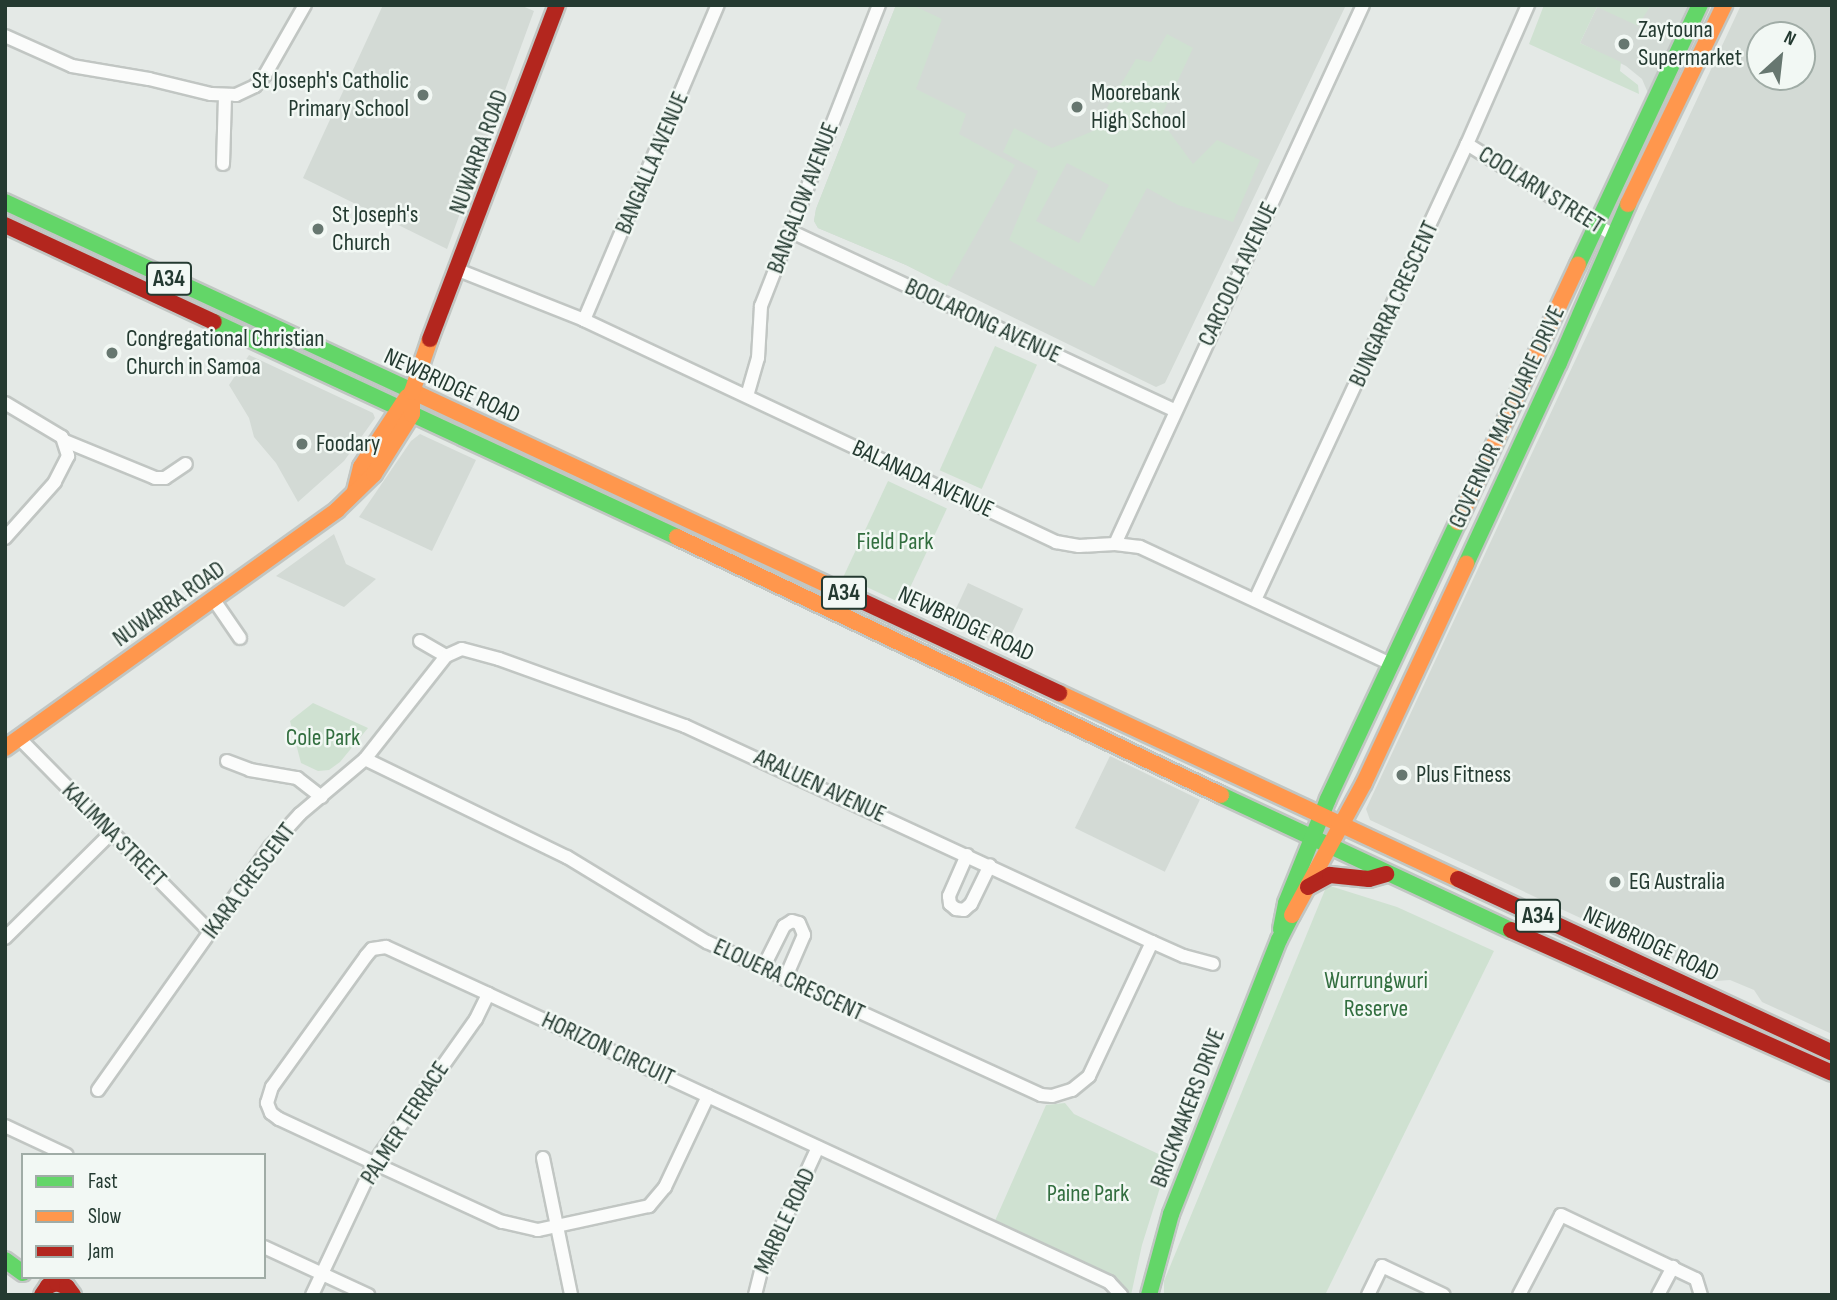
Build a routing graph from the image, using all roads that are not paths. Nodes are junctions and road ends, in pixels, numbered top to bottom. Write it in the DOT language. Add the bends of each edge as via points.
graph roads {
  1 [pos="305,5"];
  2 [pos="557,5"];
  3 [pos="718,5"];
  4 [pos="879,5"];
  5 [pos="1363,5"];
  6 [pos="1528,5"];
  7 [pos="1700,5"];
  8 [pos="1724,5"];
  9 [pos="5,36"];
  10 [pos="225,95"];
  11 [pos="1467,144"];
  12 [pos="223,164"];
  13 [pos="5,202"];
  14 [pos="1597,222"];
  15 [pos="5,225"];
  16 [pos="792,232"];
  17 [pos="1614,235"];
  18 [pos="458,270"];
  19 [pos="584,320"];
  20 [pos="412,392"];
  21 [pos="747,396"];
  22 [pos="5,403"];
  23 [pos="405,411"];
  24 [pos="1175,411"];
  25 [pos="65,441"];
  26 [pos="186,464"];
  27 [pos="5,538"];
  28 [pos="1115,544"];
  29 [pos="214,600"];
  30 [pos="1255,600"];
  31 [pos="240,638"];
  32 [pos="420,640"];
  33 [pos="446,656"];
  34 [pos="1391,664"];
  35 [pos="12,743"];
  36 [pos="365,759"];
  37 [pos="226,761"];
  38 [pos="321,797"];
  39 [pos="1321,814"];
  40 [pos="1344,825"];
  41 [pos="111,833"];
  42 [pos="1310,839"];
  43 [pos="1328,847"];
  44 [pos="967,855"];
  45 [pos="989,865"];
  46 [pos="1386,874"];
  47 [pos="1308,887"];
  48 [pos="210,932"];
  49 [pos="5,938"];
  50 [pos="1279,940"];
  51 [pos="1152,942"];
  52 [pos="1213,964"];
  53 [pos="763,968"];
  54 [pos="785,979"];
  55 [pos="488,994"];
  56 [pos="1832,1053"];
  57 [pos="1832,1073"];
  58 [pos="98,1090"];
  59 [pos="708,1096"];
  60 [pos="5,1126"];
  61 [pos="818,1147"];
  62 [pos="63,1153"];
  63 [pos="542,1158"];
  64 [pos="374,1163"];
  65 [pos="557,1227"];
  66 [pos="266,1248"];
  67 [pos="5,1260"];
  68 [pos="1673,1267"];
  69 [pos="21,1272"];
  70 [pos="321,1273"];
  71 [pos="30,1279"];
  72 [pos="71,1286"];
  73 [pos="43,1292"];
  74 [pos="312,1295"];
  75 [pos="368,1295"];
  76 [pos="571,1295"];
  77 [pos="755,1295"];
  78 [pos="1121,1295"];
  79 [pos="1149,1295"];
  80 [pos="1368,1295"];
  81 [pos="1444,1295"];
  82 [pos="1519,1295"];
  83 [pos="1658,1295"];
  84 [pos="1701,1295"];
  1 -- 10 [label="street" via="255,86"];
  2 -- 18 [label="main road, NUWARRA ROAD"];
  3 -- 19 [label="street, BANGALLA AVENUE"];
  4 -- 16 [label="street, BANGALOW AVENUE"];
  5 -- 24 [label="street, CARCOOLA AVENUE"];
  6 -- 11 [label="street, BUNGARRA CRESCENT"];
  7 -- 14 [label="main road, GOVERNOR MACQUARIE DRIVE"];
  8 -- 17 [label="main road, GOVERNOR MACQUARIE DRIVE"];
  9 -- 10 [label="street" via="72,66"];
  10 -- 12 [label="street"];
  11 -- 14 [label="street, COOLARN STREET"];
  11 -- 30 [label="street, BUNGARRA CRESCENT"];
  13 -- 20 [label="main road, NEWBRIDGE ROAD / A34"];
  14 -- 17 [label="street, COOLARN STREET"];
  14 -- 34 [label="main road, GOVERNOR MACQUARIE DRIVE"];
  15 -- 23 [label="main road, NEWBRIDGE ROAD / A34"];
  16 -- 21 [label="street, BANGALOW AVENUE" via="761,306 758,358"];
  16 -- 24 [label="street, BOOLARONG AVENUE"];
  17 -- 40 [label="main road, GOVERNOR MACQUARIE DRIVE"];
  18 -- 19 [label="street, BALANADA AVENUE"];
  18 -- 20 [label="main road, NUWARRA ROAD"];
  19 -- 21 [label="street, BALANADA AVENUE"];
  20 -- 23 [label="main road, NUWARRA ROAD"];
  20 -- 39 [label="main road, NEWBRIDGE ROAD / A34"];
  21 -- 28 [label="street, BALANADA AVENUE" via="1056,542 1079,547"];
  22 -- 25 [label="street"];
  23 -- 29 [label="main road, NUWARRA ROAD" via="361,467 354,492 297,541"];
  23 -- 42 [label="main road, NEWBRIDGE ROAD / A34" via="911,646"];
  24 -- 28 [label="street, CARCOOLA AVENUE"];
  25 -- 26 [label="street" via="155,478 164,478"];
  25 -- 27 [label="street" via="68,456 64,469"];
  28 -- 30 [label="street, BALANADA AVENUE" via="1140,547"];
  29 -- 31 [label="street"];
  29 -- 35 [label="main road, NUWARRA ROAD"];
  30 -- 34 [label="street, BALANADA AVENUE"];
  32 -- 33 [label="street"];
  33 -- 36 [label="street, IKARA CRESCENT"];
  33 -- 44 [label="street, ARALUEN AVENUE" via="457,649 467,650 673,722"];
  34 -- 39 [label="main road, GOVERNOR MACQUARIE DRIVE"];
  35 -- 41 [label="street, KALIMNA STREET"];
  36 -- 38 [label="street, IKARA CRESCENT"];
  36 -- 53 [label="street, ELOUERA CRESCENT" via="548,846 677,926"];
  37 -- 38 [label="street" via="297,778"];
  38 -- 48 [label="street, IKARA CRESCENT" via="284,831"];
  39 -- 40 [label="main road, NEWBRIDGE ROAD / A34"];
  39 -- 42 [label="main road, BRICKMAKERS DRIVE"];
  40 -- 43 [label="main road, GOVERNOR MACQUARIE DRIVE"];
  40 -- 56 [label="main road, NEWBRIDGE ROAD / A34"];
  41 -- 48 [label="street, KALIMNA STREET"];
  41 -- 49 [label="street"];
  42 -- 43 [label="main road, NEWBRIDGE ROAD / A34"];
  42 -- 50 [label="main road, BRICKMAKERS DRIVE" via="1286,903"];
  43 -- 46 [label="main road, NEWBRIDGE ROAD / A34"];
  43 -- 47 [label="main road, BRICKMAKERS DRIVE"];
  44 -- 45 [label="street, ARALUEN AVENUE"];
  44 -- 45 [label="street" via="949,896 956,909 971,904"];
  45 -- 51 [label="street, ARALUEN AVENUE"];
  46 -- 47 [label="main road" via="1369,879 1330,875"];
  46 -- 57 [label="main road, NEWBRIDGE ROAD / A34"];
  47 -- 50 [label="main road, BRICKMAKERS DRIVE"];
  48 -- 58 [label="street, IKARA CRESCENT"];
  50 -- 79 [label="main road, BRICKMAKERS DRIVE" via="1171,1213"];
  51 -- 52 [label="street, ARALUEN AVENUE"];
  51 -- 54 [label="street, ELOUERA CRESCENT" via="1097,1065 1081,1084 1052,1096 1028,1090"];
  53 -- 54 [label="street, ELOUERA CRESCENT"];
  53 -- 54 [label="street" via="784,926 799,923 804,935"];
  55 -- 59 [label="street, HORIZON CIRCUIT"];
  55 -- 64 [label="street, PALMER TERRACE" via="476,1019"];
  55 -- 64 [label="street, HORIZON CIRCUIT" via="391,949 376,948 272,1087 267,1103 274,1116"];
  59 -- 61 [label="street, HORIZON CIRCUIT"];
  59 -- 65 [label="street" via="656,1201 634,1211"];
  60 -- 62 [label="street"];
  61 -- 77 [label="street, MARBLE ROAD" via="761,1271"];
  61 -- 78 [label="street, HORIZON CIRCUIT" via="1109,1282"];
  63 -- 65 [label="street"];
  64 -- 65 [label="street" via="513,1227"];
  64 -- 70 [label="street, PALMER TERRACE"];
  65 -- 76 [label="street"];
  66 -- 70 [label="street"];
  67 -- 69 [label="main road"];
  68 -- 82 [label="street" via="1561,1214"];
  68 -- 83 [label="street"];
  68 -- 84 [label="street" via="1696,1279"];
  70 -- 74 [label="street, PALMER TERRACE"];
  70 -- 75 [label="street"];
  71 -- 73 [label="main road"];
  72 -- 73 [label="main road" via="52,1284"];
  80 -- 81 [label="street" via="1382,1266"];
}
